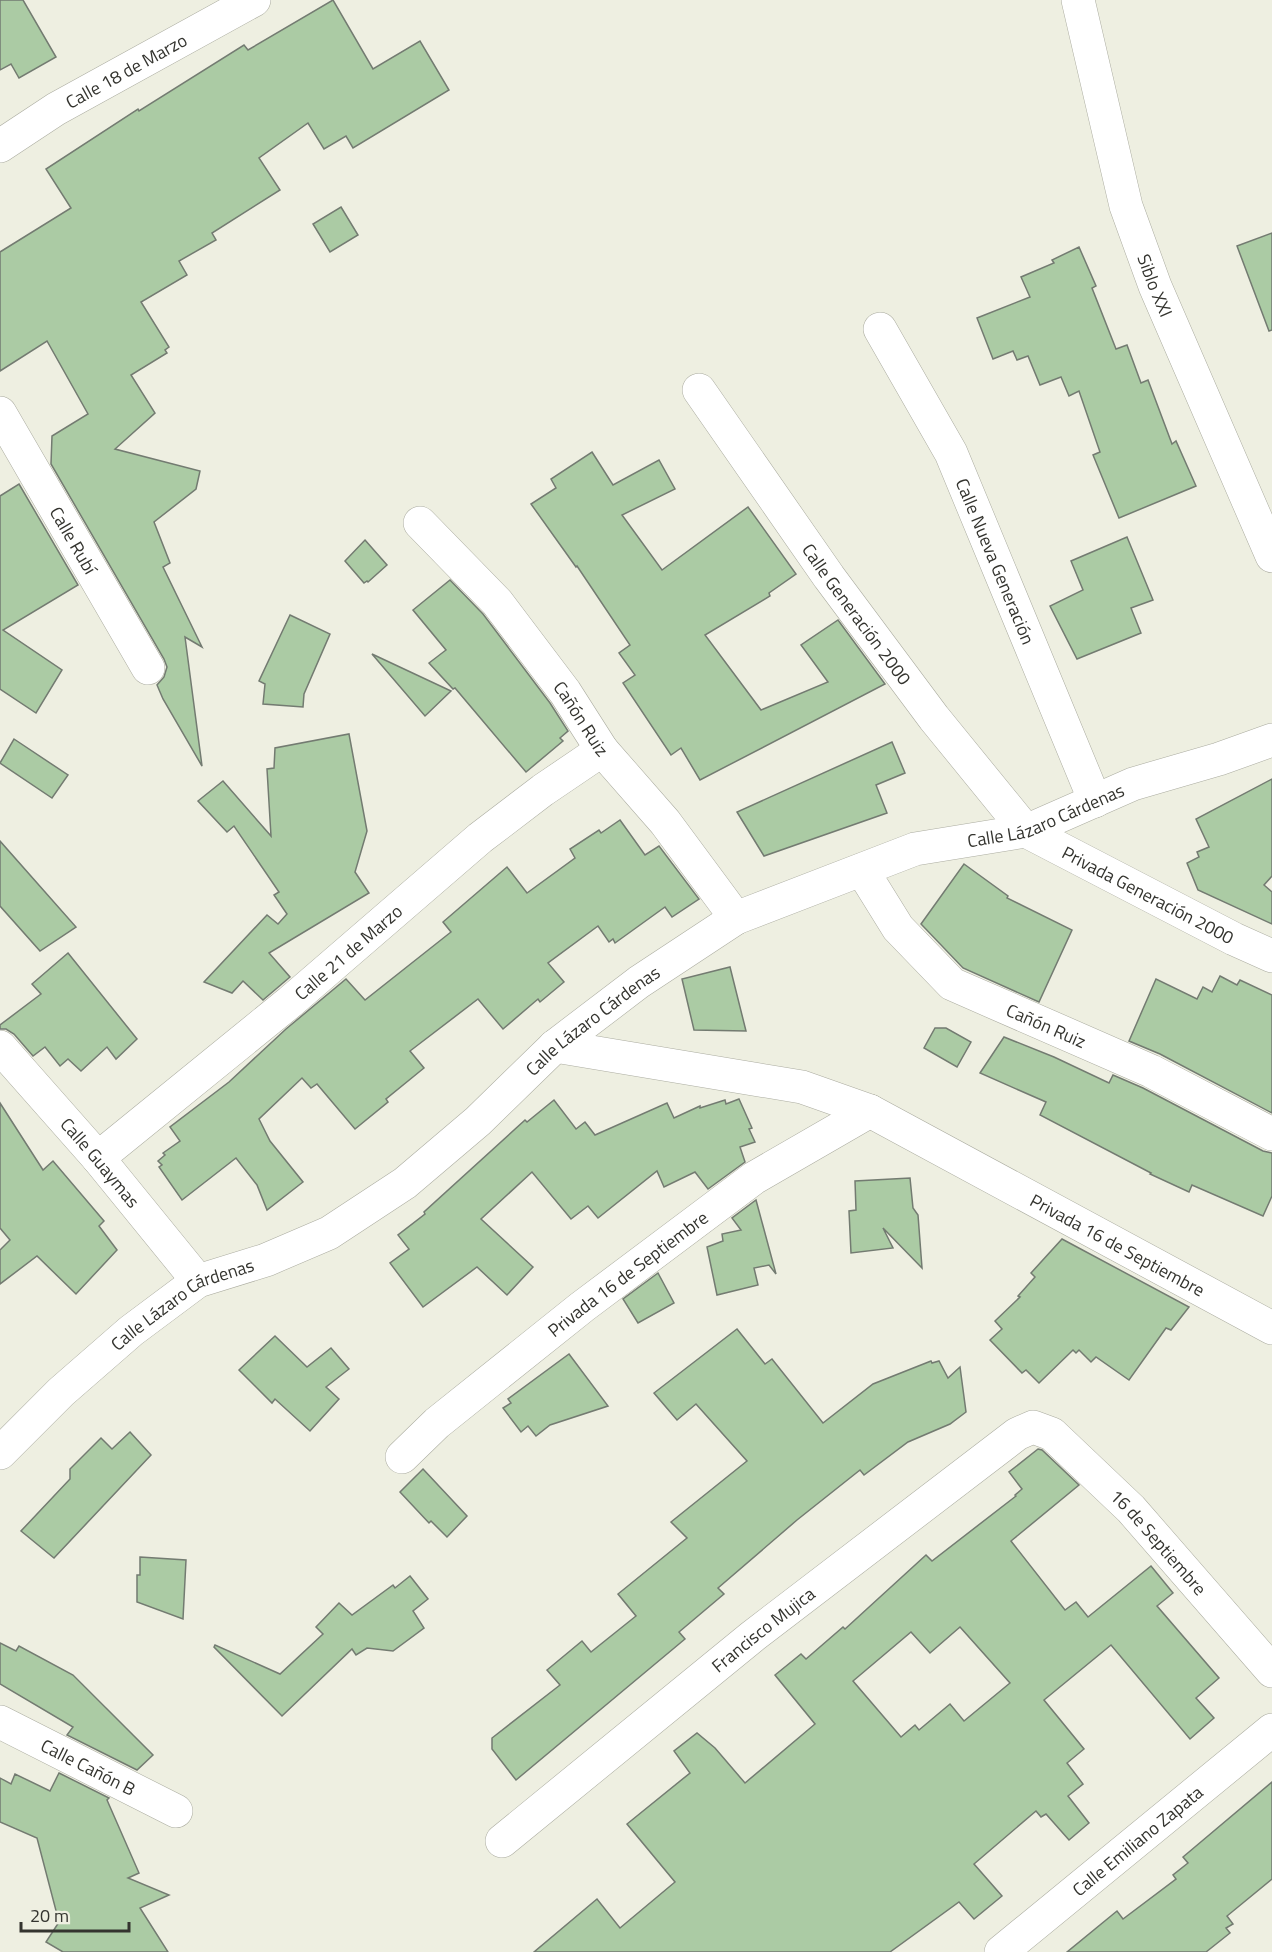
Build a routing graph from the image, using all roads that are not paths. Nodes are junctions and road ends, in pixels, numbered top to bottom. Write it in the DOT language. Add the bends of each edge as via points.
graph roads {
  1 [pos="254,0"];
  2 [pos="1078,0"];
  3 [pos="0,146"];
  4 [pos="880,329"];
  5 [pos="699,390"];
  6 [pos="0,413"];
  7 [pos="420,523"];
  8 [pos="1272,556"];
  9 [pos="148,668"];
  10 [pos="1272,740"];
  11 [pos="602,750"];
  12 [pos="1095,801"];
  13 [pos="1026,831"];
  14 [pos="862,870"];
  15 [pos="736,918"];
  16 [pos="1272,956"];
  17 [pos="555,1046"];
  18 [pos="0,1047"];
  19 [pos="870,1112"];
  20 [pos="1272,1134"];
  21 [pos="98,1158"];
  22 [pos="198,1281"];
  23 [pos="1272,1329"];
  24 [pos="1033,1427"];
  25 [pos="0,1453"];
  26 [pos="402,1457"];
  27 [pos="1272,1671"];
  28 [pos="0,1722"];
  29 [pos="1272,1730"];
  30 [pos="176,1811"];
  31 [pos="502,1841"];
  32 [pos="1001,1952"];
  1 -- 3 [label="street, Calle 18 de Marzo" via="56,109"];
  2 -- 8 [label="street, Siblo XXI" via="1126,206 1155,286"];
  4 -- 12 [label="street, Calle Nueva Generación" via="951,453"];
  5 -- 13 [label="street, Calle Generación 2000" via="829,578 934,718"];
  6 -- 9 [label="street, Calle Rubí"];
  7 -- 11 [label="street, Cañón Ruiz" via="497,602 565,692"];
  10 -- 12 [label="street, Calle Lázaro Cárdenas" via="1133,784"];
  11 -- 15 [label="street, Cañón Ruiz" via="665,822"];
  11 -- 21 [label="street, Calle 21 de Marzo" via="480,838 290,1002"];
  12 -- 13 [label="street, Calle Lázaro Cárdenas"];
  13 -- 14 [label="street, Calle Lázaro Cárdenas" via="915,849"];
  13 -- 16 [label="street, Privada Generación 2000"];
  14 -- 15 [label="street, Calle Lázaro Cárdenas"];
  14 -- 20 [label="street, Cañón Ruiz" via="898,928 952,984 1151,1071"];
  15 -- 17 [label="street, Calle Lázaro Cárdenas" via="639,982"];
  17 -- 19 [label="street, Privada 16 de Septiembre" via="802,1087"];
  17 -- 22 [label="street, Calle Lázaro Cárdenas" via="478,1121 387,1195 329,1233 266,1260"];
  18 -- 21 [label="street, Calle Guaymas"];
  19 -- 23 [label="street, Privada 16 de Septiembre"];
  19 -- 26 [label="street, Privada 16 de Septiembre" via="753,1178 582,1307 437,1423"];
  21 -- 22 [label="street, Calle Guaymas"];
  22 -- 25 [label="street, Calle Lázaro Cárdenas" via="113,1346"];
  24 -- 27 [label="street, 16 de Septiembre" via="1052,1434 1131,1509"];
  24 -- 31 [label="street, Francisco Mujica" via="1017,1434 753,1636"];
  28 -- 30 [label="street, Calle Cañón B"];
  29 -- 32 [label="street, Calle Emiliano Zapata"];
}
